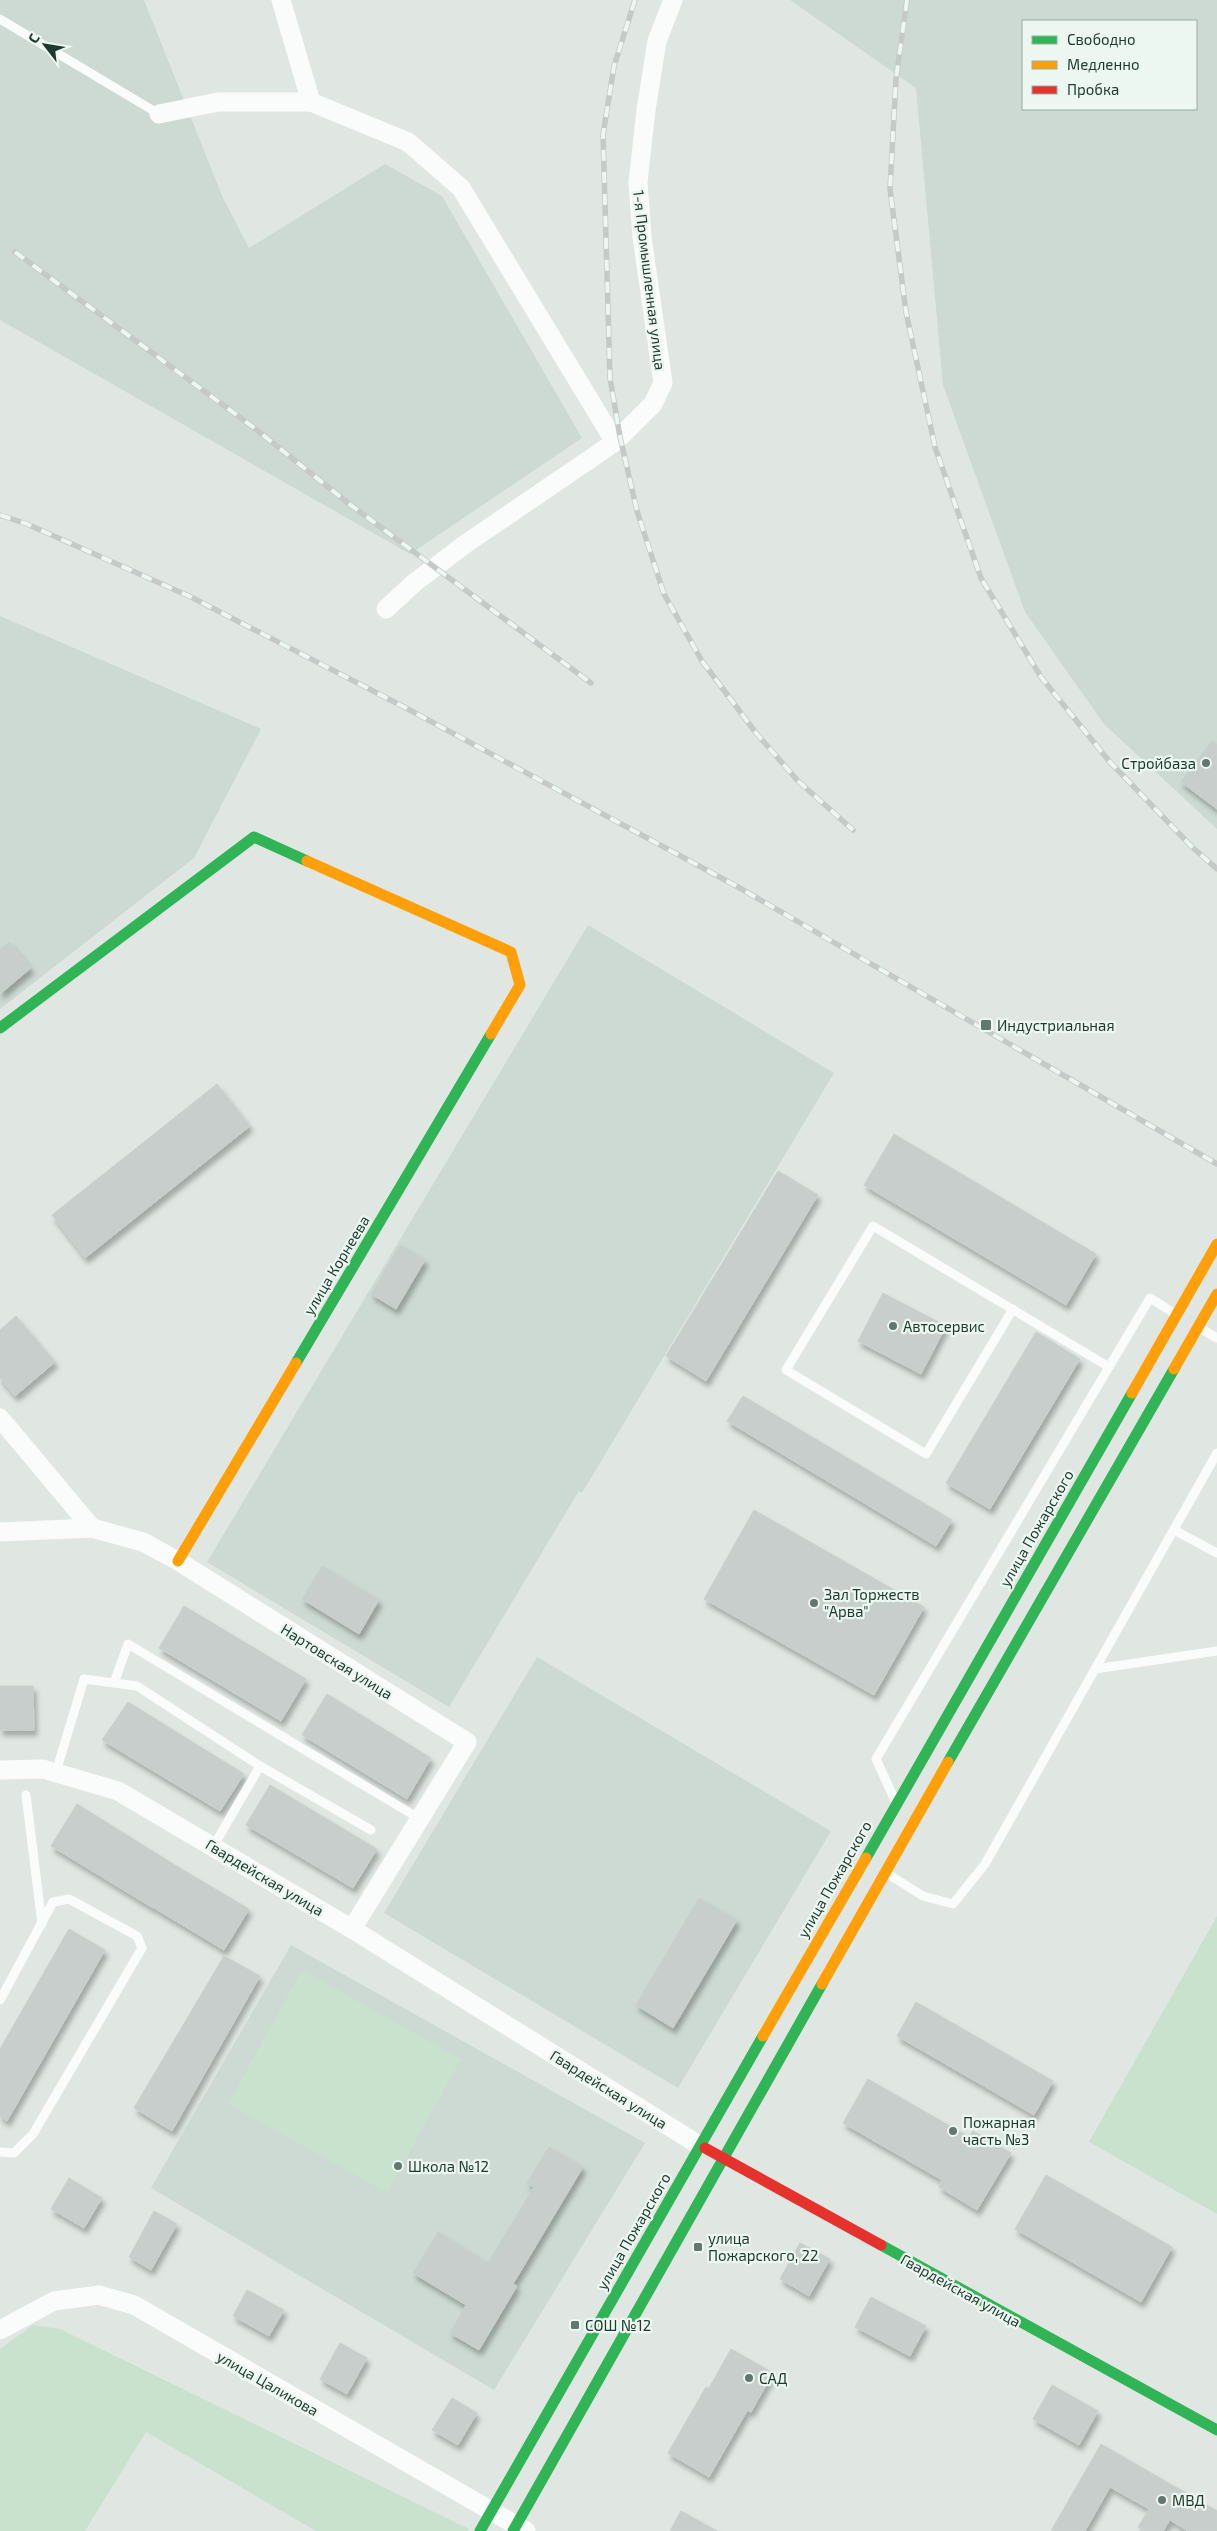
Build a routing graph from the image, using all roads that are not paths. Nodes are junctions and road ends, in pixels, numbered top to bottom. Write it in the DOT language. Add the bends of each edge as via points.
graph roads {
  1 [pos="281,0"];
  2 [pos="673,0"];
  3 [pos="0,19"];
  4 [pos="311,102"];
  5 [pos="159,114"];
  6 [pos="615,442"];
  7 [pos="386,609"];
  8 [pos="0,1028"];
  9 [pos="1217,1244"];
  10 [pos="1217,1294"];
  11 [pos="1013,1309"];
  12 [pos="1184,1318"];
  13 [pos="1192,1323"];
  14 [pos="1217,1338"];
  15 [pos="1109,1367"];
  16 [pos="0,1418"];
  17 [pos="1217,1453"];
  18 [pos="92,1528"];
  19 [pos="1174,1530"];
  20 [pos="0,1532"];
  21 [pos="1217,1553"];
  22 [pos="178,1561"];
  23 [pos="1217,1651"];
  24 [pos="1095,1669"];
  25 [pos="114,1683"];
  26 [pos="260,1766"];
  27 [pos="0,1770"];
  28 [pos="56,1772"];
  29 [pos="26,1795"];
  30 [pos="905,1811"];
  31 [pos="420,1818"];
  32 [pos="371,1830"];
  33 [pos="213,1846"];
  34 [pos="885,1873"];
  35 [pos="42,1924"];
  36 [pos="352,1929"];
  37 [pos="0,2000"];
  38 [pos="699,2145"];
  39 [pos="0,2152"];
  40 [pos="724,2159"];
  41 [pos="0,2330"];
  42 [pos="1217,2430"];
  43 [pos="492,2510"];
  44 [pos="518,2529"];
  45 [pos="480,2531"];
  1 -- 4 [label="street"];
  2 -- 6 [label="street, 1-я Промышленная улица" via="657,41 638,182 642,237 664,383 653,404"];
  3 -- 5 [label="lane"];
  4 -- 5 [label="street" via="218,102"];
  4 -- 6 [label="street" via="408,142 461,188"];
  6 -- 7 [label="street, 1-я Промышленная улица" via="464,545"];
  8 -- 22 [label="main road, улица Корнеева" via="254,838 511,952 520,986"];
  9 -- 30 [label="main road, улица Пожарского"];
  10 -- 30 [label="main road, улица Пожарского"];
  11 -- 11 [label="lane" via="873,1226 786,1370 926,1454"];
  11 -- 15 [label="lane"];
  12 -- 15 [label="lane" via="1150,1298"];
  13 -- 14 [label="lane"];
  15 -- 30 [label="lane" via="876,1759"];
  16 -- 18 [label="street"];
  17 -- 19 [label="lane"];
  18 -- 20 [label="street, Нартовская улица"];
  18 -- 22 [label="street, Нартовская улица" via="143,1542"];
  19 -- 21 [label="lane"];
  19 -- 24 [label="lane"];
  22 -- 31 [label="street, Нартовская улица" via="466,1742"];
  23 -- 24 [label="lane"];
  24 -- 34 [label="lane" via="985,1864 952,1904 923,1896"];
  25 -- 26 [label="lane" via="136,1686"];
  25 -- 28 [label="lane" via="84,1679"];
  25 -- 31 [label="lane" via="128,1644"];
  26 -- 32 [label="lane"];
  26 -- 33 [label="lane"];
  27 -- 28 [label="street, Гвардейская улица" via="43,1769"];
  28 -- 33 [label="street, Гвардейская улица" via="118,1791"];
  29 -- 35 [label="lane"];
  30 -- 34 [label="main road, улица Пожарского"];
  30 -- 38 [label="main road, улица Пожарского"];
  31 -- 36 [label="street, Нартовская улица"];
  33 -- 36 [label="street, Гвардейская улица"];
  34 -- 40 [label="main road, улица Пожарского"];
  35 -- 37 [label="lane"];
  35 -- 39 [label="lane" via="53,1902 70,1899 127,1929 137,1936 142,1948 34,2134 14,2153"];
  36 -- 38 [label="street, Гвардейская улица"];
  38 -- 40 [label="main road, Гвардейская улица"];
  38 -- 43 [label="main road, улица Пожарского"];
  40 -- 42 [label="main road, Гвардейская улица"];
  40 -- 44 [label="main road, улица Пожарского"];
  41 -- 43 [label="street, улица Цаликова" via="54,2301 99,2295 134,2305"];
  43 -- 44 [label="street, улица Цаликова"];
  43 -- 45 [label="main road, улица Пожарского"];
}
